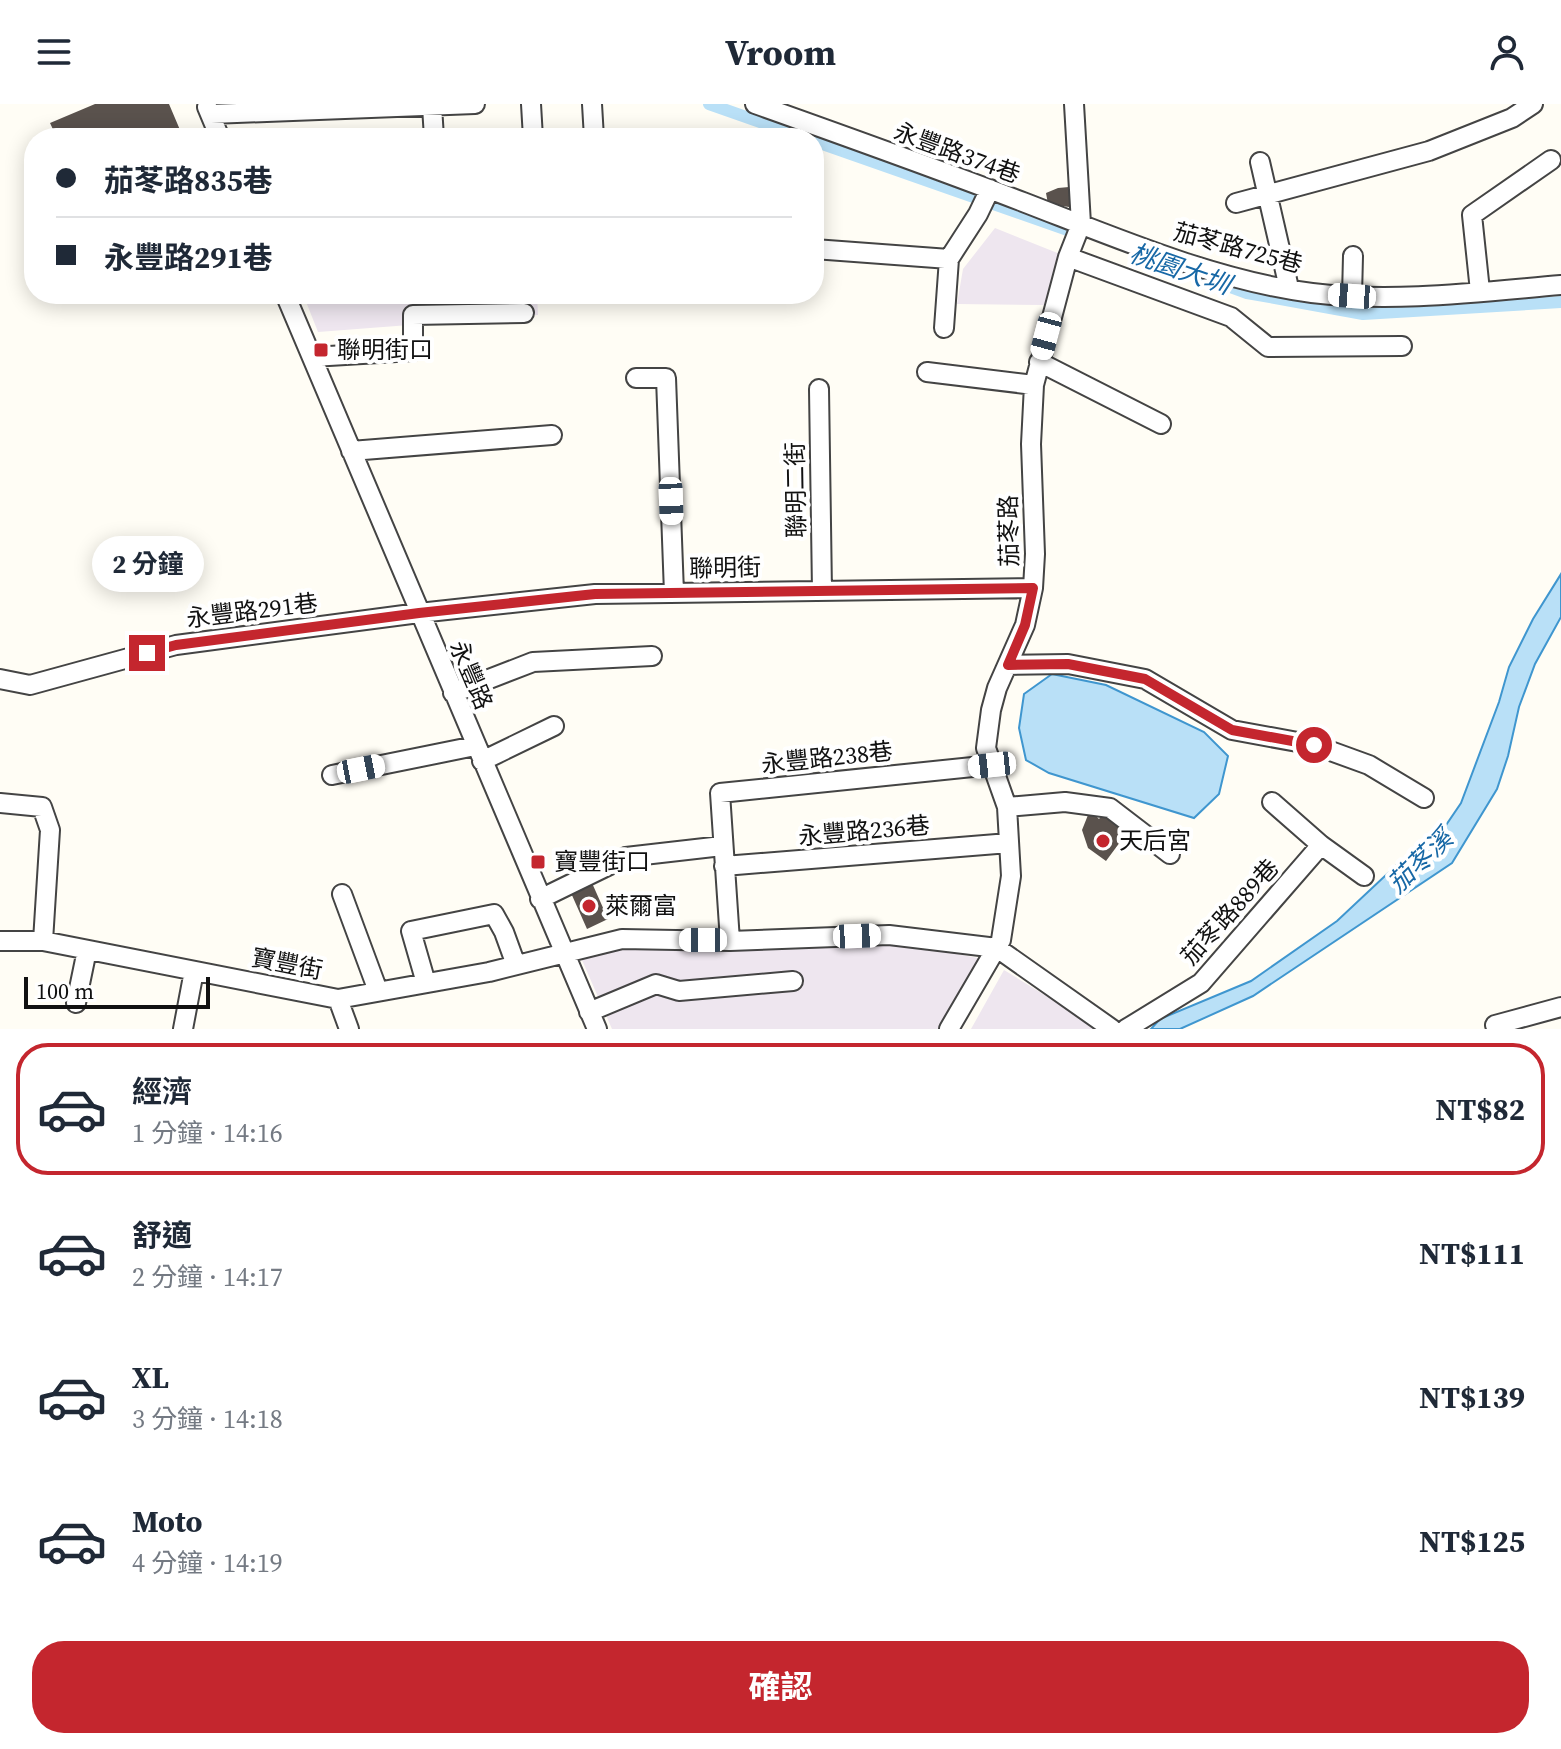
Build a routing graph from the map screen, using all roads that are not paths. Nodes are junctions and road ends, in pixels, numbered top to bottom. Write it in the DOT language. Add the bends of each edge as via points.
graph roads {
  1 [pos="475,104"];
  2 [pos="531,104"];
  3 [pos="592,104"];
  4 [pos="1074,104"];
  5 [pos="1533,104"];
  6 [pos="764,105"];
  7 [pos="432,106"];
  8 [pos="208,109"];
  9 [pos="216,128"];
  10 [pos="433,128"];
  11 [pos="532,128"];
  12 [pos="593,128"];
  13 [pos="823,128"];
  14 [pos="824,128"];
  15 [pos="1551,160"];
  16 [pos="1260,162"];
  17 [pos="988,192"];
  18 [pos="1268,196"];
  19 [pos="1236,203"];
  20 [pos="1086,228"];
  21 [pos="824,250"];
  22 [pos="1069,254"];
  23 [pos="1353,256"];
  24 [pos="949,259"];
  25 [pos="1561,285"];
  26 [pos="1289,288"];
  27 [pos="1480,291"];
  28 [pos="1352,296"];
  29 [pos="289,304"];
  30 [pos="524,313"];
  31 [pos="944,328"];
  32 [pos="1402,346"];
  33 [pos="312,357"];
  34 [pos="1039,362"];
  35 [pos="927,372"];
  36 [pos="636,378"];
  37 [pos="1034,385"];
  38 [pos="819,389"];
  39 [pos="1161,424"];
  40 [pos="552,435"];
  41 [pos="351,451"];
  42 [pos="1033,588"];
  43 [pos="822,591"];
  44 [pos="674,593"];
  45 [pos="419,613"];
  46 [pos="652,656"];
  47 [pos="1008,665"];
  48 [pos="0,679"];
  49 [pos="453,693"];
  50 [pos="554,726"];
  51 [pos="479,754"];
  52 [pos="992,765"];
  53 [pos="332,775"];
  54 [pos="1424,798"];
  55 [pos="1272,802"];
  56 [pos="0,803"];
  57 [pos="1007,807"];
  58 [pos="1009,843"];
  59 [pos="1321,845"];
  60 [pos="722,846"];
  61 [pos="1170,854"];
  62 [pos="724,866"];
  63 [pos="1364,876"];
  64 [pos="342,894"];
  65 [pos="540,899"];
  66 [pos="0,941"];
  67 [pos="43,941"];
  68 [pos="730,941"];
  69 [pos="997,948"];
  70 [pos="87,950"];
  71 [pos="563,953"];
  72 [pos="516,965"];
  73 [pos="194,971"];
  74 [pos="793,981"];
  75 [pos="426,983"];
  76 [pos="378,991"];
  77 [pos="338,999"];
  78 [pos="76,1003"];
  79 [pos="1561,1007"];
  80 [pos="593,1021"];
  81 [pos="183,1029"];
  82 [pos="349,1029"];
  83 [pos="949,1029"];
  84 [pos="1112,1029"];
  85 [pos="1126,1029"];
  86 [pos="1497,1029"];
  1 -- 7 [label="street"];
  2 -- 11 [label="street"];
  3 -- 12 [label="street"];
  4 -- 20 [label="street"];
  5 -- 18 [label="street" via="1512,118 1429,151"];
  6 -- 13 [label="street, 永豐路374巷"];
  7 -- 8 [label="street"];
  7 -- 10 [label="street"];
  8 -- 9 [label="street"];
  14 -- 17 [label="street, 永豐路374巷"];
  15 -- 27 [label="street" via="1472,215"];
  16 -- 18 [label="street"];
  17 -- 20 [label="street, 永豐路374巷"];
  17 -- 24 [label="street"];
  18 -- 19 [label="street"];
  18 -- 26 [label="street"];
  20 -- 22 [label="street, 茄苳路"];
  20 -- 26 [label="street, 茄苳路725巷"];
  21 -- 24 [label="street"];
  22 -- 32 [label="street" via="1231,317 1268,347"];
  22 -- 34 [label="street, 茄苳路"];
  23 -- 28 [label="street"];
  24 -- 31 [label="street"];
  25 -- 27 [label="street, 茄苳路725巷"];
  26 -- 28 [label="street, 茄苳路725巷"];
  27 -- 28 [label="street, 茄苳路725巷"];
  29 -- 33 [label="street, 永豐路"];
  30 -- 33 [label="street" via="413,315 413,351"];
  33 -- 41 [label="street, 永豐路"];
  34 -- 37 [label="street, 茄苳路"];
  34 -- 39 [label="street"];
  35 -- 37 [label="street"];
  36 -- 44 [label="street" via="666,378"];
  37 -- 42 [label="street, 茄苳路"];
  38 -- 43 [label="street, 聯明二街"];
  40 -- 41 [label="street"];
  41 -- 45 [label="street, 永豐路"];
  42 -- 43 [label="street, 聯明街"];
  42 -- 47 [label="street, 茄苳路"];
  43 -- 44 [label="street, 聯明街"];
  44 -- 45 [label="street, 聯明街" via="595,594"];
  45 -- 48 [label="street, 永豐路291巷" via="176,645 30,685"];
  45 -- 49 [label="street, 永豐路"];
  46 -- 49 [label="street" via="533,662"];
  47 -- 52 [label="street, 茄苳路" via="991,710 986,748"];
  47 -- 54 [label="street" via="1068,664 1145,679 1232,730 1314,745 1369,765"];
  49 -- 51 [label="street, 永豐路"];
  50 -- 51 [label="street"];
  51 -- 53 [label="street"];
  51 -- 65 [label="street, 永豐路"];
  52 -- 57 [label="street, 茄苳路"];
  52 -- 60 [label="street, 永豐路238巷" via="720,793"];
  55 -- 59 [label="street"];
  56 -- 67 [label="street" via="42,807 50,830"];
  57 -- 58 [label="street, 茄苳路"];
  57 -- 61 [label="street" via="1065,802 1110,808"];
  58 -- 62 [label="street, 永豐路236巷"];
  58 -- 69 [label="street, 茄苳路" via="1011,876"];
  59 -- 63 [label="street"];
  59 -- 85 [label="street, 茄苳路889巷" via="1201,983"];
  60 -- 62 [label="street"];
  60 -- 65 [label="street" via="626,857"];
  62 -- 68 [label="street"];
  64 -- 76 [label="street"];
  65 -- 71 [label="street, 永豐路"];
  66 -- 67 [label="street, 寶豐街"];
  67 -- 70 [label="street, 寶豐街"];
  68 -- 69 [label="street, 寶豐街" via="889,935"];
  68 -- 71 [label="street, 寶豐街" via="622,939"];
  69 -- 83 [label="street, 茄苳路"];
  69 -- 84 [label="street"];
  70 -- 73 [label="street, 寶豐街"];
  70 -- 78 [label="street"];
  71 -- 72 [label="street, 寶豐街"];
  71 -- 80 [label="street, 永豐路"];
  72 -- 75 [label="street, 寶豐街"];
  72 -- 75 [label="street" via="494,914 411,931"];
  73 -- 77 [label="street, 寶豐街"];
  73 -- 81 [label="street"];
  74 -- 80 [label="street" via="679,991 656,984"];
  75 -- 76 [label="street, 寶豐街"];
  76 -- 77 [label="street, 寶豐街"];
  77 -- 82 [label="street"];
  79 -- 86 [label="street" via="1495,1025"];
}
